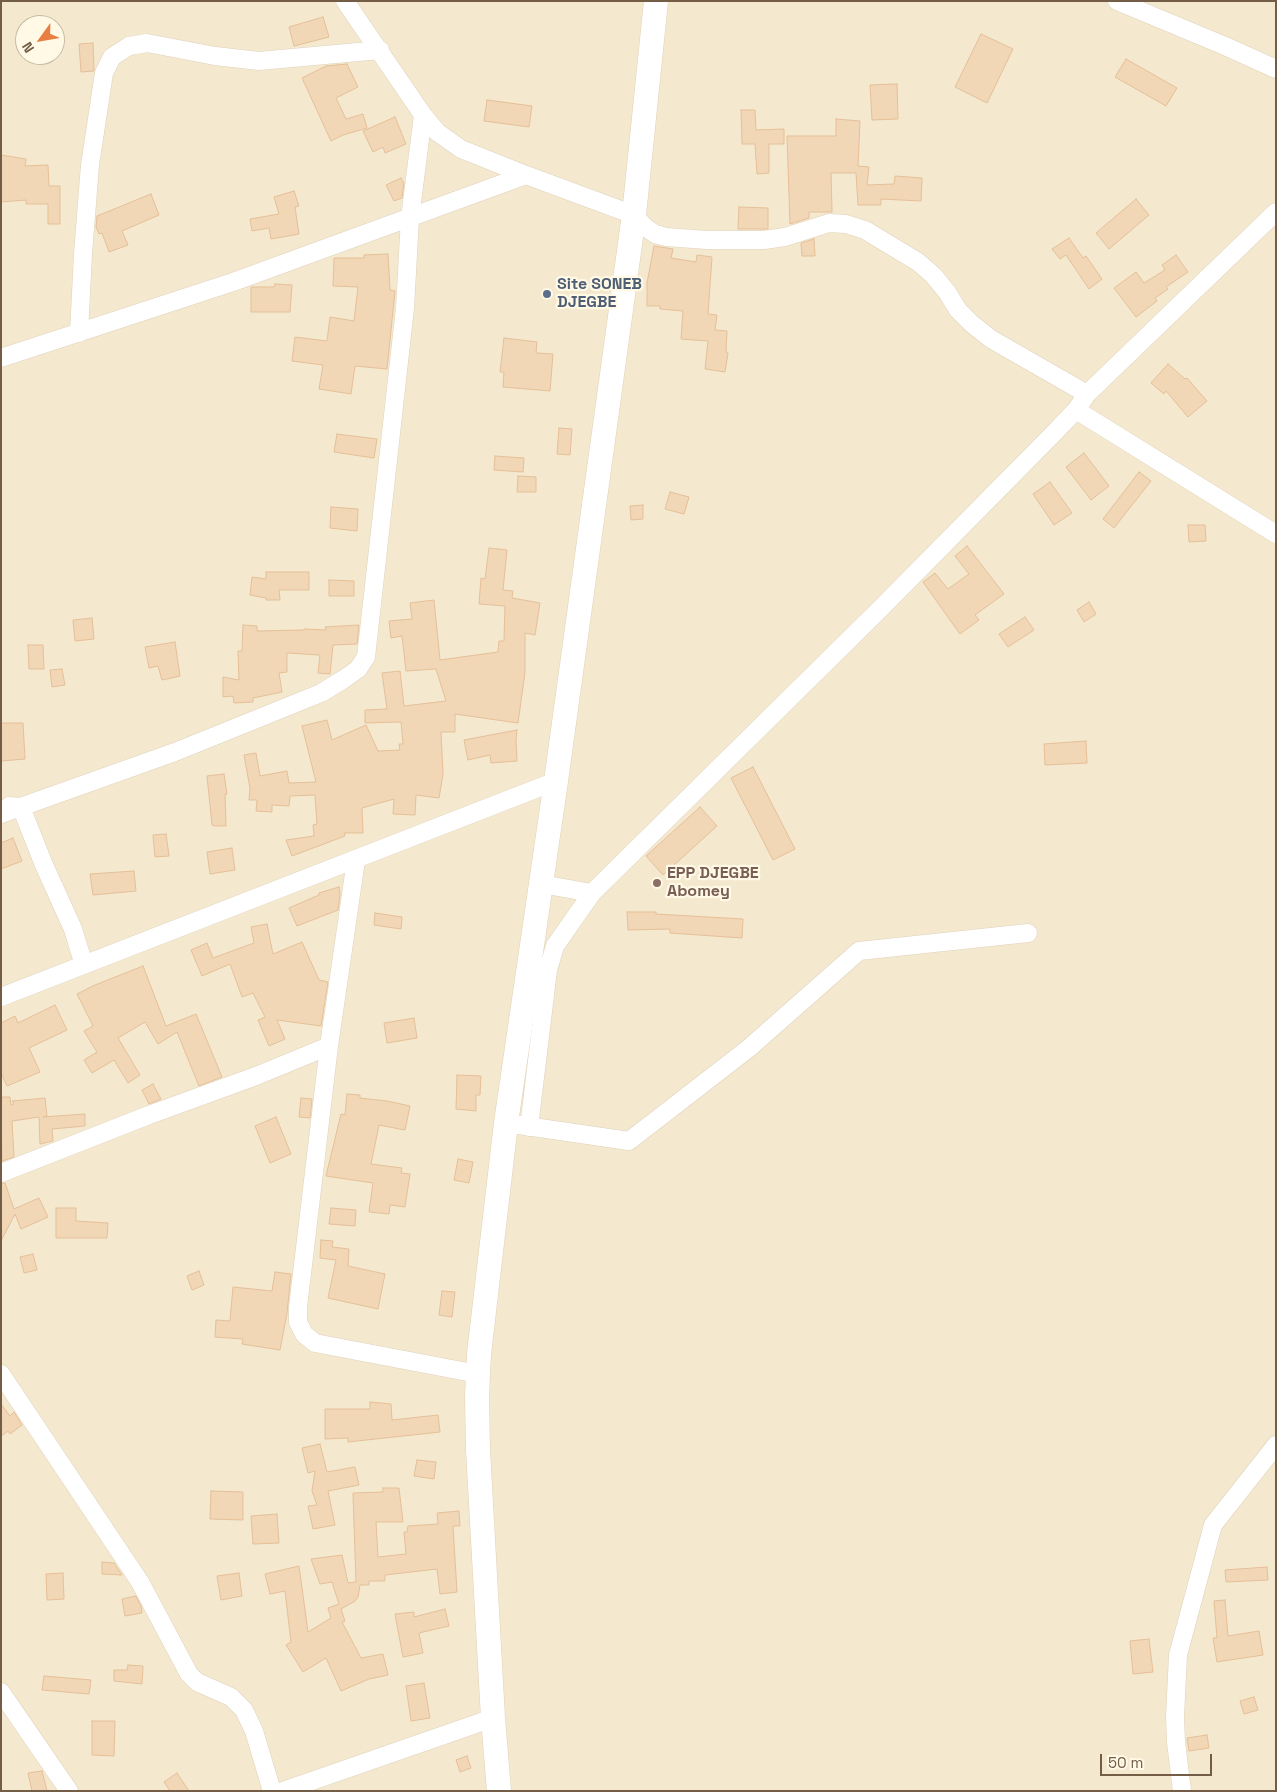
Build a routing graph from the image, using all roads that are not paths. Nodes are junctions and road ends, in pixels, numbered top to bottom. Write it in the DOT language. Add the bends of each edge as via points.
graph roads {
  1 [pos="345,1"];
  2 [pos="656,1"];
  3 [pos="1117,1"];
  4 [pos="380,50"];
  5 [pos="1276,69"];
  6 [pos="424,115"];
  7 [pos="526,175"];
  8 [pos="1276,212"];
  9 [pos="634,215"];
  10 [pos="410,218"];
  11 [pos="79,333"];
  12 [pos="1,358"];
  13 [pos="1087,394"];
  14 [pos="1076,410"];
  15 [pos="1276,534"];
  16 [pos="556,781"];
  17 [pos="1,805"];
  18 [pos="21,807"];
  19 [pos="1,814"];
  20 [pos="356,860"];
  21 [pos="541,884"];
  22 [pos="592,893"];
  23 [pos="1028,934"];
  24 [pos="84,965"];
  25 [pos="1,997"];
  26 [pos="329,1046"];
  27 [pos="506,1123"];
  28 [pos="529,1127"];
  29 [pos="1,1173"];
  30 [pos="1,1374"];
  31 [pos="478,1374"];
  32 [pos="1276,1444"];
  33 [pos="1,1692"];
  34 [pos="493,1718"];
  35 [pos="319,1785"];
  36 [pos="69,1791"];
  37 [pos="272,1791"];
  38 [pos="283,1791"];
  39 [pos="499,1791"];
  40 [pos="1182,1791"];
  1 -- 4 [label="street"];
  2 -- 9 [label="street"];
  3 -- 5 [label="street"];
  4 -- 6 [label="street"];
  4 -- 11 [label="street" via="259,61 147,43 129,46 112,57 104,73 90,165"];
  6 -- 7 [label="street" via="437,132 461,149"];
  6 -- 10 [label="street"];
  7 -- 9 [label="street"];
  7 -- 10 [label="street"];
  8 -- 13 [label="street"];
  9 -- 13 [label="street" via="645,227 666,238 764,240 828,223 865,230 918,262 948,292 958,310 991,339"];
  9 -- 16 [label="street"];
  10 -- 11 [label="street"];
  10 -- 18 [label="street" via="405,308 366,657 358,669 321,693 175,752"];
  11 -- 12 [label="street"];
  13 -- 14 [label="street"];
  14 -- 15 [label="street"];
  14 -- 22 [label="street"];
  16 -- 20 [label="street"];
  16 -- 21 [label="street"];
  17 -- 18 [label="street"];
  18 -- 19 [label="street"];
  18 -- 24 [label="street" via="73,929"];
  20 -- 24 [label="street"];
  20 -- 26 [label="street"];
  21 -- 22 [label="street"];
  21 -- 27 [label="street"];
  22 -- 28 [label="street" via="556,946 548,970"];
  23 -- 28 [label="street" via="860,951 749,1048 629,1141"];
  24 -- 25 [label="street"];
  26 -- 29 [label="street"];
  26 -- 31 [label="street" via="298,1322 304,1334 315,1343"];
  27 -- 28 [label="street"];
  27 -- 31 [label="street"];
  30 -- 37 [label="street" via="140,1582 189,1674 197,1682 231,1696 244,1710 254,1731"];
  31 -- 34 [label="street" via="478,1450"];
  32 -- 40 [label="street" via="1213,1525 1178,1655 1175,1718"];
  33 -- 36 [label="street"];
  34 -- 35 [label="street"];
  34 -- 39 [label="street"];
  35 -- 38 [label="street"];
}
